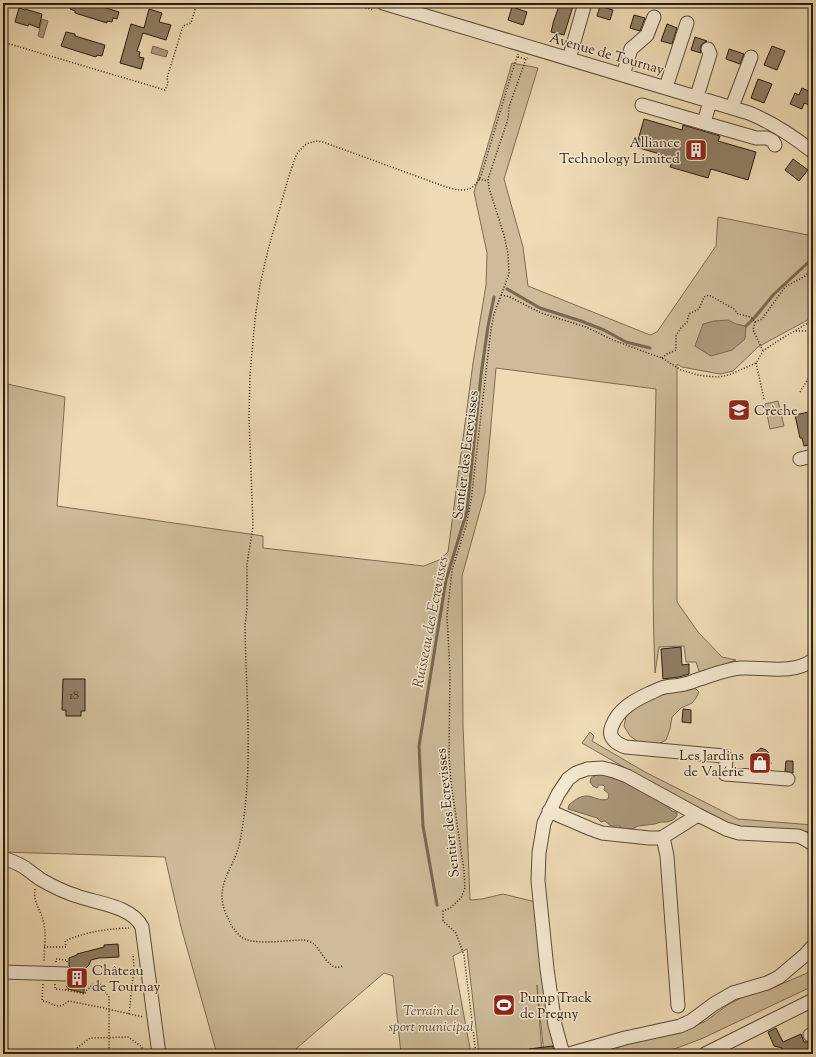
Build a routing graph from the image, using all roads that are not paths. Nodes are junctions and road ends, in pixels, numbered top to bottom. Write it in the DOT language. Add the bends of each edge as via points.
graph roads {
  1 [pos="383,3"];
  2 [pos="585,3"];
  3 [pos="426,9"];
  4 [pos="654,17"];
  5 [pos="687,23"];
  6 [pos="708,49"];
  7 [pos="752,57"];
  8 [pos="569,59"];
  9 [pos="623,75"];
  10 [pos="666,87"];
  11 [pos="697,96"];
  12 [pos="710,100"];
  13 [pos="642,105"];
  14 [pos="732,107"];
  15 [pos="704,122"];
  16 [pos="775,145"];
  17 [pos="813,152"];
  18 [pos="813,456"];
  19 [pos="800,459"];
  20 [pos="813,660"];
  21 [pos="788,778"];
  22 [pos="549,811"];
  23 [pos="698,815"];
  24 [pos="664,837"];
  25 [pos="813,844"];
  26 [pos="3,858"];
  27 [pos="813,946"];
  28 [pos="3,972"];
  29 [pos="51,974"];
  30 [pos="813,1000"];
  31 [pos="678,1006"];
  32 [pos="691,1021"];
  33 [pos="664,1030"];
  34 [pos="159,1054"];
  35 [pos="563,1054"];
  36 [pos="569,1054"];
  37 [pos="705,1054"];
  1 -- 3 [label="street, Avenue de Tournay"];
  2 -- 8 [label="street"];
  3 -- 8 [label="street, Avenue de Tournay"];
  4 -- 9 [label="street" via="647,35 631,49"];
  5 -- 10 [label="street"];
  6 -- 11 [label="street" via="710,54"];
  7 -- 14 [label="street"];
  8 -- 9 [label="street, Avenue de Tournay"];
  9 -- 10 [label="street, Avenue de Tournay"];
  10 -- 11 [label="street, Avenue de Tournay"];
  11 -- 12 [label="street, Avenue de Tournay"];
  12 -- 14 [label="street, Avenue de Tournay"];
  12 -- 15 [label="street"];
  13 -- 15 [label="street"];
  14 -- 17 [label="street, Avenue de Tournay" via="768,121"];
  15 -- 16 [label="street" via="756,138 767,138"];
  18 -- 19 [label="street"];
  20 -- 21 [label="street" via="796,668 729,669 680,685 663,687 637,699 625,708 611,727 610,734 619,745 724,756 725,774"];
  22 -- 23 [label="street" via="571,776 587,769 602,768 627,776"];
  22 -- 24 [label="street" via="602,833"];
  22 -- 35 [label="street" via="541,837 538,887 554,1018"];
  23 -- 24 [label="street"];
  23 -- 25 [label="street" via="735,832 791,835"];
  24 -- 31 [label="street" via="668,856"];
  26 -- 34 [label="street" via="19,864 67,893 124,910 140,922"];
  27 -- 32 [label="street" via="779,977 733,993"];
  28 -- 29 [label="street"];
  30 -- 37 [label="street"];
  31 -- 32 [label="street"];
  31 -- 33 [label="street" via="673,1019"];
  32 -- 33 [label="street"];
  33 -- 36 [label="street"];
}
